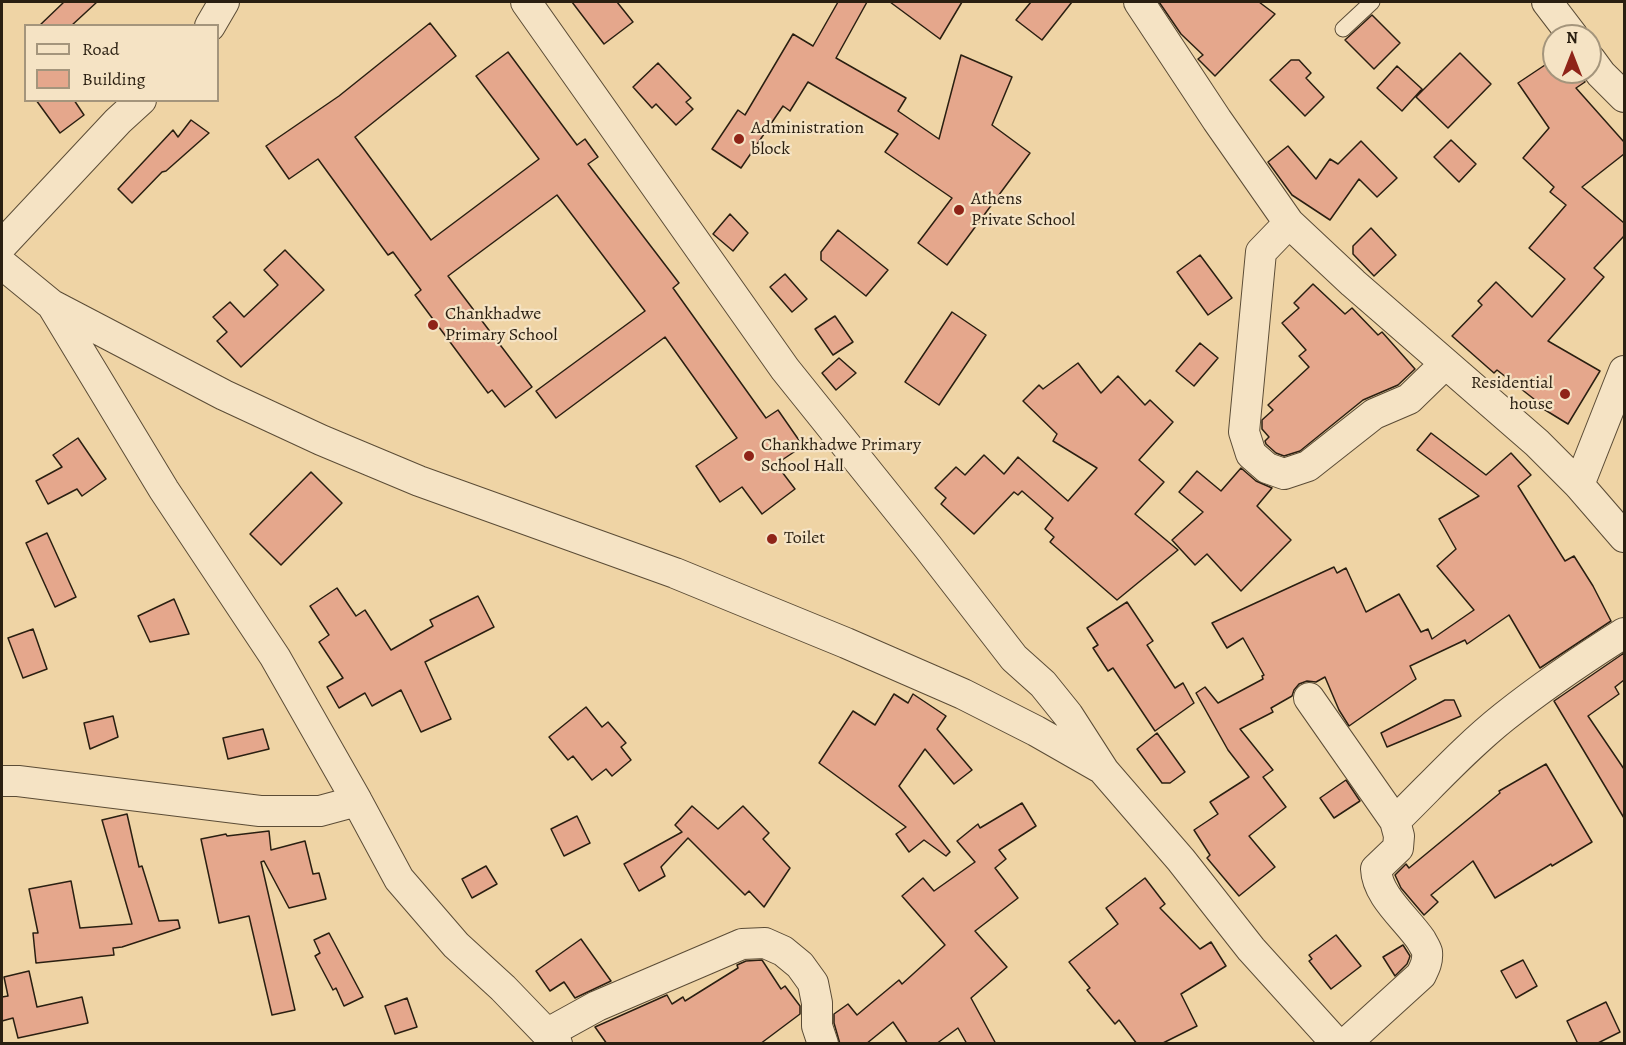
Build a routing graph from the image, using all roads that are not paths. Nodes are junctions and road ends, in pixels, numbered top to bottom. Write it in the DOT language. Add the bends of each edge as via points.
graph roads {
  1 [pos="224,2"];
  2 [pos="526,2"];
  3 [pos="1139,2"];
  4 [pos="1372,2"];
  5 [pos="1547,2"];
  6 [pos="211,24"];
  7 [pos="1564,24"];
  8 [pos="1342,29"];
  9 [pos="1602,75"];
  10 [pos="1624,97"];
  11 [pos="139,102"];
  12 [pos="1289,223"];
  13 [pos="2,245"];
  14 [pos="2,264"];
  15 [pos="52,305"];
  16 [pos="1445,364"];
  17 [pos="1624,372"];
  18 [pos="1579,485"];
  19 [pos="1624,537"];
  20 [pos="1624,633"];
  21 [pos="1309,698"];
  22 [pos="1104,771"];
  23 [pos="2,781"];
  24 [pos="357,801"];
  25 [pos="1395,821"];
  26 [pos="552,1038"];
  27 [pos="823,1044"];
  28 [pos="1338,1044"];
  29 [pos="1345,1044"];
  1 -- 6 [label="street"];
  2 -- 22 [label="street" via="785,369 1014,658 1043,684 1068,715"];
  3 -- 12 [label="street"];
  4 -- 8 [label="lane"];
  5 -- 7 [label="street"];
  9 -- 10 [label="street"];
  11 -- 13 [label="street"];
  12 -- 16 [label="street"];
  12 -- 16 [label="street" via="1260,252 1244,432 1251,454 1266,468 1284,474 1308,466 1374,414 1409,399"];
  14 -- 15 [label="street"];
  15 -- 22 [label="street" via="224,395 321,440 419,481 675,573 846,643 963,694"];
  15 -- 24 [label="street" via="164,490 275,657"];
  16 -- 18 [label="street" via="1537,443"];
  17 -- 18 [label="street"];
  18 -- 19 [label="street"];
  20 -- 25 [label="street" via="1504,717"];
  21 -- 25 [label="street"];
  22 -- 28 [label="street" via="1182,860 1251,949"];
  23 -- 24 [label="street" via="260,810 320,811"];
  24 -- 26 [label="street" via="399,879 456,945"];
  25 -- 29 [label="street" via="1398,848 1376,868 1376,877 1427,950 1427,963 1421,975"];
  26 -- 27 [label="street" via="597,1006 742,944 765,943 800,965 813,983 817,1026"];
}
